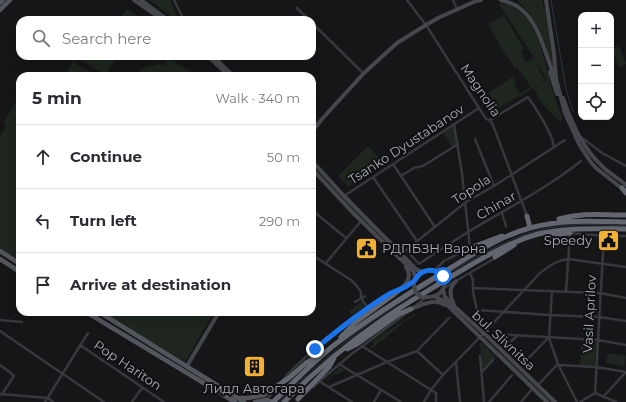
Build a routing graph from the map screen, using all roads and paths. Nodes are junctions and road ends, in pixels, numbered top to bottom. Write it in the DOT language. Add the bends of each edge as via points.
graph roads {
  1 [pos="3,0"];
  2 [pos="10,0"];
  3 [pos="134,0"];
  4 [pos="141,0"];
  5 [pos="174,0"];
  6 [pos="407,0"];
  7 [pos="453,0"];
  8 [pos="481,0"];
  9 [pos="501,0"];
  10 [pos="547,0"];
  11 [pos="506,1"];
  12 [pos="0,3"];
  13 [pos="296,8"];
  14 [pos="457,9"];
  15 [pos="0,10"];
  16 [pos="157,16"];
  17 [pos="163,16"];
  18 [pos="182,16"];
  19 [pos="305,16"];
  20 [pos="426,25"];
  21 [pos="316,27"];
  22 [pos="212,60"];
  23 [pos="217,60"];
  24 [pos="548,60"];
  25 [pos="225,72"];
  26 [pos="229,72"];
  27 [pos="364,73"];
  28 [pos="556,79"];
  29 [pos="560,84"];
  30 [pos="479,108"];
  31 [pos="565,113"];
  32 [pos="490,120"];
  33 [pos="454,125"];
  34 [pos="317,126"];
  35 [pos="578,134"];
  36 [pos="475,140"];
  37 [pos="565,140"];
  38 [pos="458,144"];
  39 [pos="554,147"];
  40 [pos="581,161"];
  41 [pos="393,164"];
  42 [pos="316,165"];
  43 [pos="626,166"];
  44 [pos="316,173"];
  45 [pos="511,175"];
  46 [pos="401,176"];
  47 [pos="373,177"];
  48 [pos="494,186"];
  49 [pos="625,189"];
  50 [pos="344,196"];
  51 [pos="522,201"];
  52 [pos="466,202"];
  53 [pos="316,213"];
  54 [pos="502,213"];
  55 [pos="625,215"];
  56 [pos="527,216"];
  57 [pos="360,221"];
  58 [pos="626,222"];
  59 [pos="506,226"];
  60 [pos="435,227"];
  61 [pos="531,228"];
  62 [pos="626,229"];
  63 [pos="376,232"];
  64 [pos="468,232"];
  65 [pos="570,233"];
  66 [pos="533,236"];
  67 [pos="604,236"];
  68 [pos="626,236"];
  69 [pos="346,238"];
  70 [pos="527,238"];
  71 [pos="417,241"];
  72 [pos="470,248"];
  73 [pos="0,251"];
  74 [pos="316,257"];
  75 [pos="495,257"];
  76 [pos="400,258"];
  77 [pos="0,259"];
  78 [pos="568,259"];
  79 [pos="16,261"];
  80 [pos="326,263"];
  81 [pos="419,264"];
  82 [pos="602,264"];
  83 [pos="626,267"];
  84 [pos="16,269"];
  85 [pos="435,271"];
  86 [pos="423,272"];
  87 [pos="470,273"];
  88 [pos="415,281"];
  89 [pos="456,281"];
  90 [pos="473,288"];
  91 [pos="444,289"];
  92 [pos="400,290"];
  93 [pos="525,290"];
  94 [pos="552,291"];
  95 [pos="566,292"];
  96 [pos="600,294"];
  97 [pos="365,296"];
  98 [pos="434,296"];
  99 [pos="425,297"];
  100 [pos="361,298"];
  101 [pos="626,298"];
  102 [pos="355,302"];
  103 [pos="368,308"];
  104 [pos="412,308"];
  105 [pos="454,308"];
  106 [pos="504,312"];
  107 [pos="93,316"];
  108 [pos="105,316"];
  109 [pos="217,316"];
  110 [pos="550,316"];
  111 [pos="599,317"];
  112 [pos="449,318"];
  113 [pos="0,320"];
  114 [pos="626,321"];
  115 [pos="22,322"];
  116 [pos="0,331"];
  117 [pos="88,333"];
  118 [pos="493,334"];
  119 [pos="482,335"];
  120 [pos="516,336"];
  121 [pos="549,338"];
  122 [pos="598,340"];
  123 [pos="508,344"];
  124 [pos="626,345"];
  125 [pos="80,346"];
  126 [pos="362,346"];
  127 [pos="331,348"];
  128 [pos="417,351"];
  129 [pos="338,353"];
  130 [pos="480,356"];
  131 [pos="493,360"];
  132 [pos="387,362"];
  133 [pos="456,362"];
  134 [pos="525,362"];
  135 [pos="339,364"];
  136 [pos="558,364"];
  137 [pos="0,365"];
  138 [pos="186,366"];
  139 [pos="596,367"];
  140 [pos="482,372"];
  141 [pos="626,372"];
  142 [pos="62,374"];
  143 [pos="356,375"];
  144 [pos="443,375"];
  145 [pos="512,375"];
  146 [pos="320,381"];
  147 [pos="279,385"];
  148 [pos="328,387"];
  149 [pos="536,387"];
  150 [pos="142,388"];
  151 [pos="381,390"];
  152 [pos="431,390"];
  153 [pos="595,393"];
  154 [pos="1,394"];
  155 [pos="603,397"];
  156 [pos="48,398"];
  157 [pos="234,400"];
  158 [pos="296,400"];
  159 [pos="270,401"];
  160 [pos="45,402"];
  161 [pos="53,402"];
  162 [pos="104,402"];
  163 [pos="132,402"];
  164 [pos="164,402"];
  165 [pos="244,402"];
  166 [pos="255,402"];
  167 [pos="284,402"];
  168 [pos="352,402"];
  169 [pos="374,402"];
  170 [pos="401,402"];
  171 [pos="424,402"];
  172 [pos="436,402"];
  173 [pos="460,402"];
  174 [pos="484,402"];
  175 [pos="489,402"];
  176 [pos="521,402"];
  177 [pos="548,402"];
  178 [pos="555,402"];
  179 [pos="579,402"];
  180 [pos="616,402"];
  1 -- 12 [label="main road"];
  2 -- 15 [label="main road"];
  3 -- 16 [label="main road"];
  4 -- 17 [label="main road"];
  5 -- 18 [label="street"];
  6 -- 20 [label="street, Magnolia"];
  7 -- 14 [label="street"];
  8 -- 14 [label="main road"];
  9 -- 11 [label="main road"];
  10 -- 28 [label="main road"];
  10 -- 29 [label="main road"];
  11 -- 24 [label="main road" via="520,8 531,20"];
  13 -- 19 [label="street"];
  14 -- 20 [label="main road"];
  20 -- 27 [label="main road" via="397,43"];
  20 -- 30 [label="street, Magnolia"];
  21 -- 27 [label="street"];
  22 -- 25 [label="main road"];
  23 -- 26 [label="main road"];
  24 -- 28 [label="main road"];
  24 -- 31 [label="main road" via="556,92"];
  27 -- 34 [label="main road"];
  28 -- 29 [label="main road"];
  28 -- 31 [label="main road"];
  29 -- 35 [label="main road" via="564,102"];
  30 -- 32 [label="street, Magnolia" via="486,119"];
  30 -- 33 [label="street, Tsanko Dyustabanov"];
  31 -- 49 [label="main road" via="590,161"];
  32 -- 39 [label="street" via="528,97 550,132"];
  32 -- 45 [label="street, Magnolia"];
  33 -- 38 [label="street"];
  33 -- 41 [label="street, Tsanko Dyustabanov"];
  35 -- 43 [label="street" via="602,153"];
  35 -- 49 [label="main road" via="587,150"];
  36 -- 48 [label="street"];
  37 -- 39 [label="street, Topola"];
  38 -- 46 [label="street" via="423,166"];
  38 -- 52 [label="street"];
  39 -- 45 [label="street, Topola"];
  40 -- 51 [label="street, Chinar"];
  41 -- 46 [label="street"];
  41 -- 47 [label="street, Tsanko Dyustabanov"];
  42 -- 50 [label="main road"];
  44 -- 57 [label="main road"];
  45 -- 48 [label="street, Topola"];
  45 -- 51 [label="street, Magnolia"];
  46 -- 60 [label="street"];
  47 -- 50 [label="street, Tsanko Dyustabanov"];
  47 -- 71 [label="street"];
  48 -- 52 [label="street, Topola"];
  50 -- 63 [label="main road"];
  51 -- 54 [label="street, Chinar"];
  51 -- 56 [label="street, Magnolia"];
  52 -- 60 [label="street, Topola"];
  52 -- 64 [label="street"];
  53 -- 69 [label="street"];
  54 -- 59 [label="street"];
  54 -- 64 [label="street, Chinar"];
  55 -- 61 [label="highway" via="595,214 567,217"];
  56 -- 61 [label="highway"];
  57 -- 63 [label="main road"];
  57 -- 69 [label="street"];
  58 -- 61 [label="highway" via="555,222"];
  60 -- 71 [label="street, Topola"];
  61 -- 72 [label="highway" via="494,238"];
  61 -- 127 [label="highway" via="487,246 405,295"];
  62 -- 66 [label="highway" via="572,229"];
  63 -- 76 [label="main road"];
  63 -- 86 [label="main road" via="415,268"];
  64 -- 72 [label="street"];
  64 -- 81 [label="street, Chinar"];
  65 -- 66 [label="highway"];
  65 -- 67 [label="street"];
  65 -- 78 [label="street"];
  66 -- 70 [label="highway"];
  67 -- 68 [label="street"];
  67 -- 82 [label="street, Vasil Aprilov"];
  69 -- 80 [label="street"];
  70 -- 75 [label="highway"];
  70 -- 129 [label="highway" via="482,258 414,299"];
  71 -- 81 [label="street, Topola" via="406,250"];
  72 -- 85 [label="street" via="444,262"];
  73 -- 79 [label="main road"];
  74 -- 80 [label="street"];
  75 -- 87 [label="street"];
  76 -- 88 [label="main road" via="413,271"];
  76 -- 92 [label="main road" via="409,276 407,283"];
  77 -- 84 [label="main road"];
  78 -- 82 [label="street"];
  78 -- 93 [label="street" via="549,265"];
  78 -- 95 [label="street"];
  80 -- 100 [label="street" via="356,285"];
  82 -- 83 [label="street"];
  82 -- 96 [label="street, Vasil Aprilov"];
  85 -- 86 [label="main road"];
  85 -- 91 [label="main road, bridge" via="442,274"];
  86 -- 88 [label="main road" via="418,274"];
  87 -- 89 [label="street"];
  87 -- 90 [label="street"];
  88 -- 92 [label="street"];
  88 -- 99 [label="main road, bridge" via="416,292"];
  89 -- 91 [label="street"];
  89 -- 105 [label="main road" via="451,292"];
  90 -- 93 [label="street"];
  90 -- 106 [label="street" via="476,310"];
  91 -- 98 [label="main road"];
  91 -- 105 [label="main road, bul. Slivnitsa" via="446,298"];
  92 -- 103 [label="street"];
  92 -- 127 [label="highway" via="352,325"];
  93 -- 94 [label="street"];
  93 -- 106 [label="street"];
  94 -- 95 [label="street"];
  94 -- 110 [label="street"];
  95 -- 96 [label="street"];
  96 -- 101 [label="street"];
  96 -- 111 [label="street, Vasil Aprilov"];
  97 -- 100 [label="street"];
  98 -- 99 [label="main road"];
  98 -- 105 [label="main road, bul. Slivnitsa"];
  99 -- 104 [label="street"];
  100 -- 102 [label="street"];
  100 -- 103 [label="street"];
  103 -- 147 [label="street" via="315,349 291,370"];
  104 -- 105 [label="main road" via="437,301"];
  104 -- 126 [label="street"];
  104 -- 129 [label="highway" via="399,314 357,344"];
  105 -- 119 [label="main road, bul. Slivnitsa"];
  106 -- 110 [label="street"];
  106 -- 119 [label="street"];
  107 -- 157 [label="main road"];
  108 -- 138 [label="main road"];
  109 -- 138 [label="main road"];
  110 -- 111 [label="street"];
  110 -- 121 [label="street"];
  111 -- 114 [label="street"];
  111 -- 122 [label="street, Vasil Aprilov"];
  112 -- 128 [label="street"];
  113 -- 115 [label="street"];
  116 -- 142 [label="street"];
  117 -- 125 [label="street"];
  118 -- 120 [label="street"];
  119 -- 133 [label="street"];
  119 -- 149 [label="main road, bul. Slivnitsa"];
  120 -- 121 [label="street"];
  120 -- 123 [label="street"];
  121 -- 122 [label="street"];
  121 -- 134 [label="street"];
  121 -- 136 [label="street"];
  122 -- 124 [label="street"];
  122 -- 139 [label="street, Vasil Aprilov"];
  125 -- 142 [label="street"];
  125 -- 150 [label="street, Pop Hariton"];
  126 -- 132 [label="street"];
  126 -- 135 [label="street"];
  127 -- 147 [label="highway" via="306,363"];
  127 -- 159 [label="highway"];
  128 -- 132 [label="street"];
  128 -- 144 [label="street"];
  129 -- 158 [label="highway"];
  129 -- 167 [label="highway"];
  130 -- 140 [label="street"];
  131 -- 140 [label="street"];
  132 -- 143 [label="street"];
  132 -- 152 [label="street"];
  133 -- 144 [label="street"];
  133 -- 173 [label="street"];
  135 -- 143 [label="street"];
  135 -- 146 [label="street"];
  136 -- 139 [label="street"];
  136 -- 149 [label="street"];
  136 -- 179 [label="street"];
  137 -- 154 [label="street" via="14,376"];
  138 -- 157 [label="main road"];
  139 -- 141 [label="street"];
  139 -- 153 [label="street, Vasil Aprilov"];
  140 -- 174 [label="street"];
  141 -- 155 [label="street"];
  142 -- 156 [label="street"];
  142 -- 162 [label="street"];
  143 -- 148 [label="street"];
  143 -- 151 [label="street"];
  144 -- 152 [label="street"];
  145 -- 175 [label="street"];
  146 -- 148 [label="street"];
  146 -- 158 [label="street"];
  147 -- 157 [label="main road" via="262,396"];
  147 -- 159 [label="street" via="269,397"];
  148 -- 168 [label="street"];
  149 -- 176 [label="street"];
  149 -- 177 [label="main road, bul. Slivnitsa"];
  149 -- 178 [label="main road, bul. Slivnitsa"];
  150 -- 163 [label="street"];
  150 -- 164 [label="street, Pop Hariton"];
  151 -- 169 [label="street"];
  151 -- 170 [label="street"];
  152 -- 171 [label="street"];
  152 -- 172 [label="street" via="436,393"];
  153 -- 155 [label="street"];
  153 -- 179 [label="street"];
  154 -- 156 [label="street"];
  155 -- 180 [label="street"];
  156 -- 160 [label="street"];
  156 -- 161 [label="street"];
  157 -- 165 [label="main road"];
  159 -- 166 [label="main road"];
}
